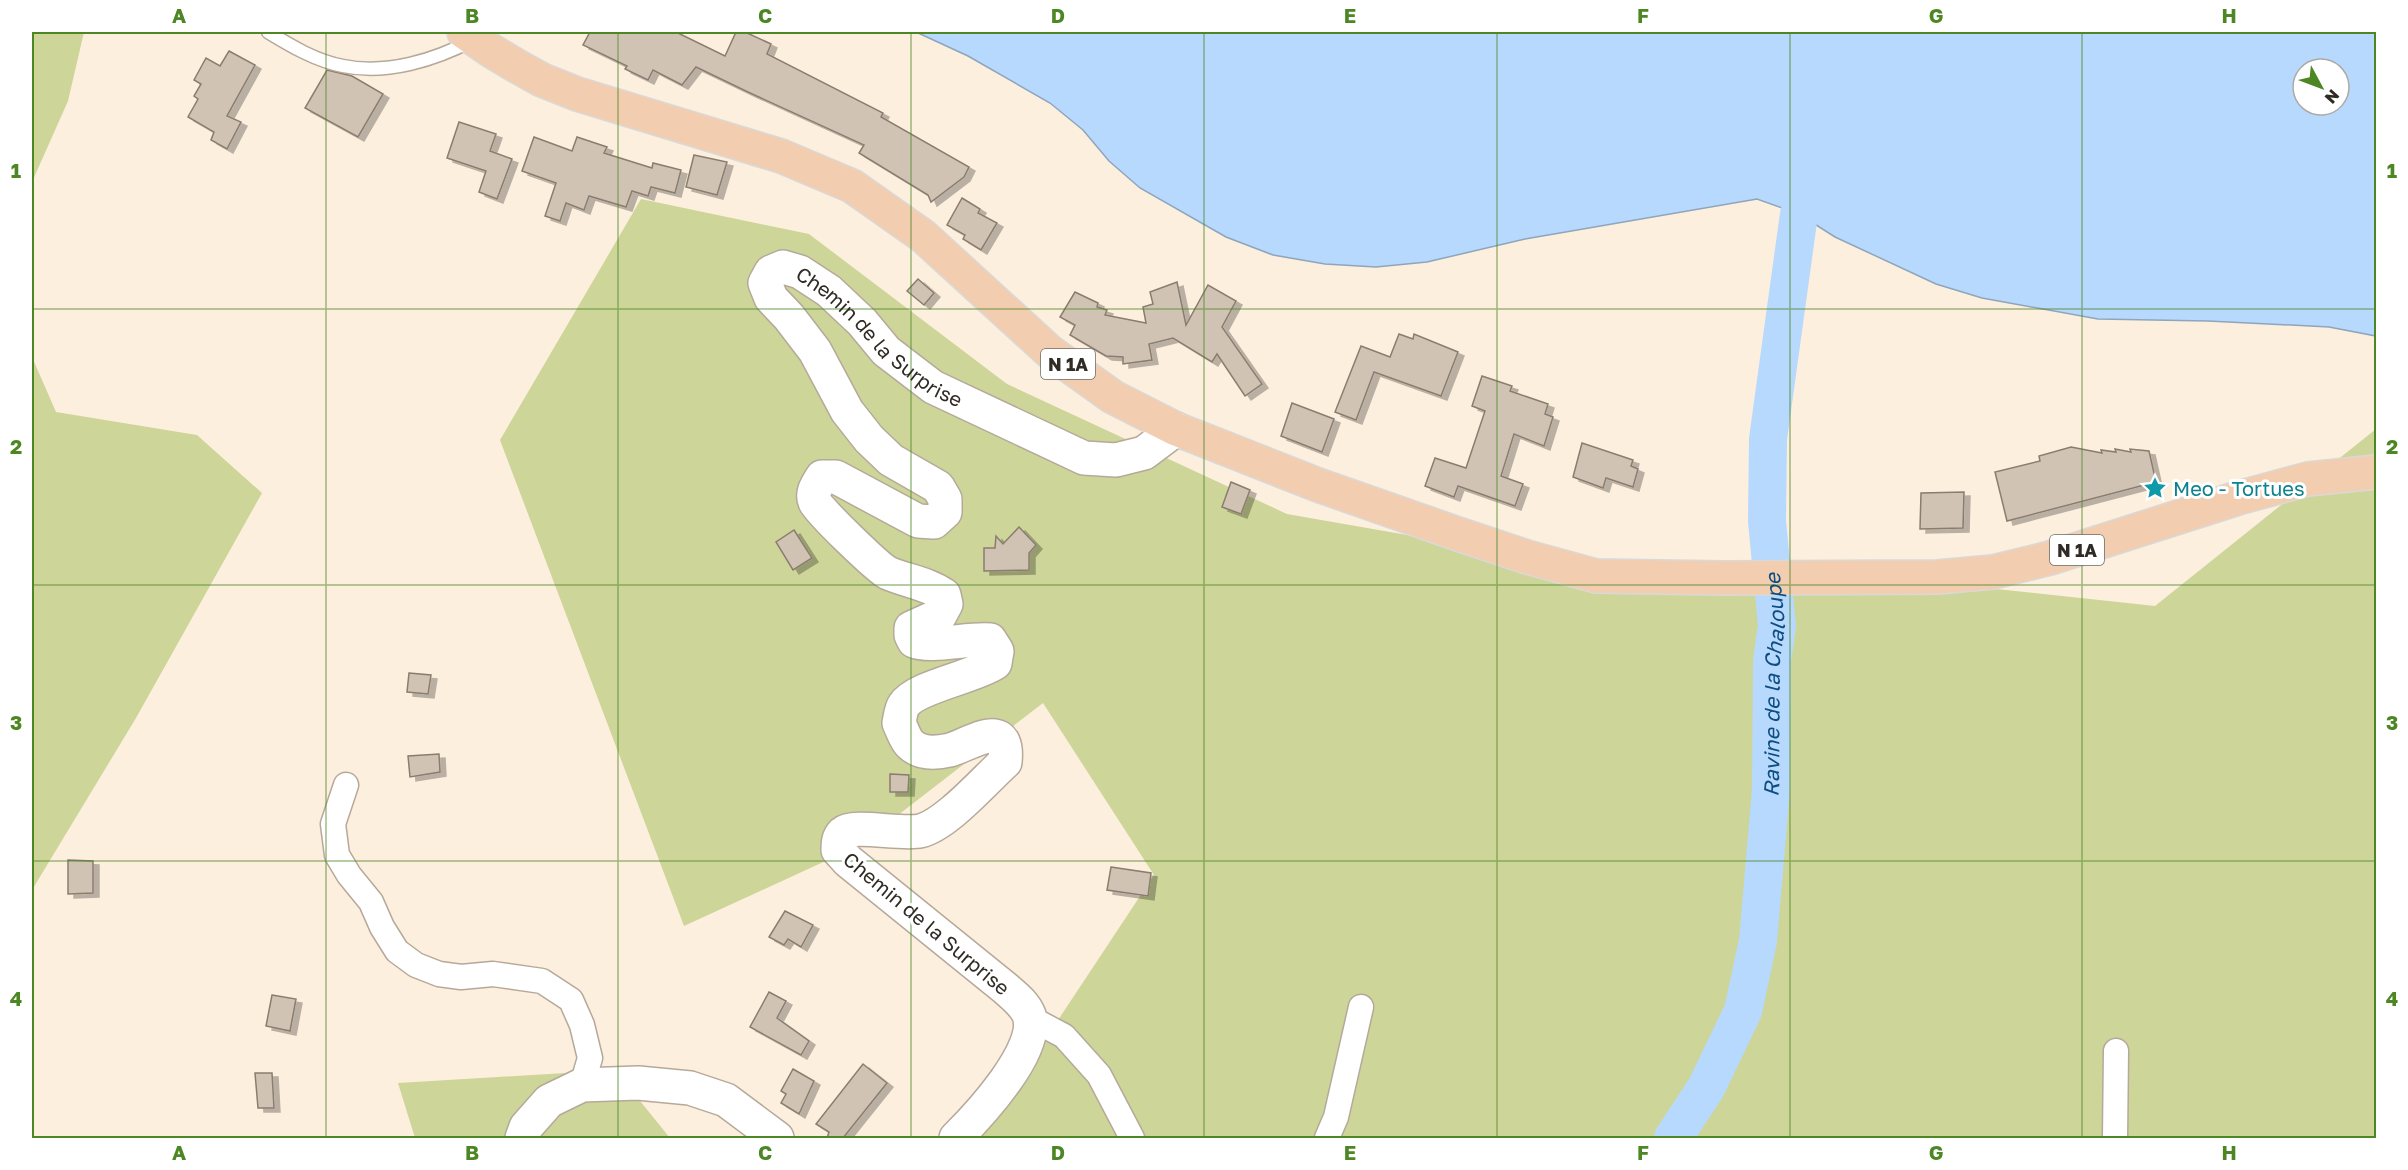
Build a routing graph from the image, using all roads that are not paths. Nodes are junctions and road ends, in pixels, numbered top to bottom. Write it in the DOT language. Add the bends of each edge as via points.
graph roads {
  1 [pos="268,32"];
  2 [pos="474,34"];
  3 [pos="1176,429"];
  4 [pos="2376,472"];
  5 [pos="345,784"];
  6 [pos="1360,1007"];
  7 [pos="1030,1018"];
  8 [pos="2116,1051"];
  9 [pos="582,1085"];
  10 [pos="522,1138"];
  11 [pos="777,1138"];
  12 [pos="956,1138"];
  13 [pos="1132,1138"];
  14 [pos="1327,1138"];
  15 [pos="2115,1138"];
  1 -- 2 [label="lane" via="309,55 343,66 378,68 430,59"];
  2 -- 3 [label="main road, N 1A" via="542,80 781,156 852,186 923,236 1050,352 1113,397"];
  3 -- 4 [label="main road, N 1A" via="1318,485 1596,576 1937,577 1993,572 2308,479"];
  3 -- 7 [label="main road, Chemin de la Surprise" via="1144,453 1116,460 1084,458 933,387 886,351 829,291 800,272 783,267 771,272 765,283 771,298 815,351 847,411 869,439 891,460 938,487 945,499 945,512 934,522 918,521 836,477 822,477 814,488 815,503 887,572 944,595 946,604 940,615 911,628 914,641 926,644 990,640 997,651 995,663 983,671 920,693 904,704 899,723 910,744 927,753 950,750 992,735 1001,739 1006,749 1005,762 940,822 920,831 844,831 838,850 1013,994"];
  5 -- 9 [label="street" via="333,824 337,855 371,902 397,951 416,965 439,974 493,974 543,981 571,1000 590,1059"];
  6 -- 14 [label="street" via="1336,1117"];
  7 -- 12 [label="main road" via="1027,1044 1005,1083"];
  7 -- 13 [label="street" via="1064,1036 1099,1075"];
  8 -- 15 [label="street"];
  9 -- 10 [label="main road" via="549,1101 526,1127"];
  9 -- 11 [label="main road" via="638,1083 690,1088 726,1100"];
}
